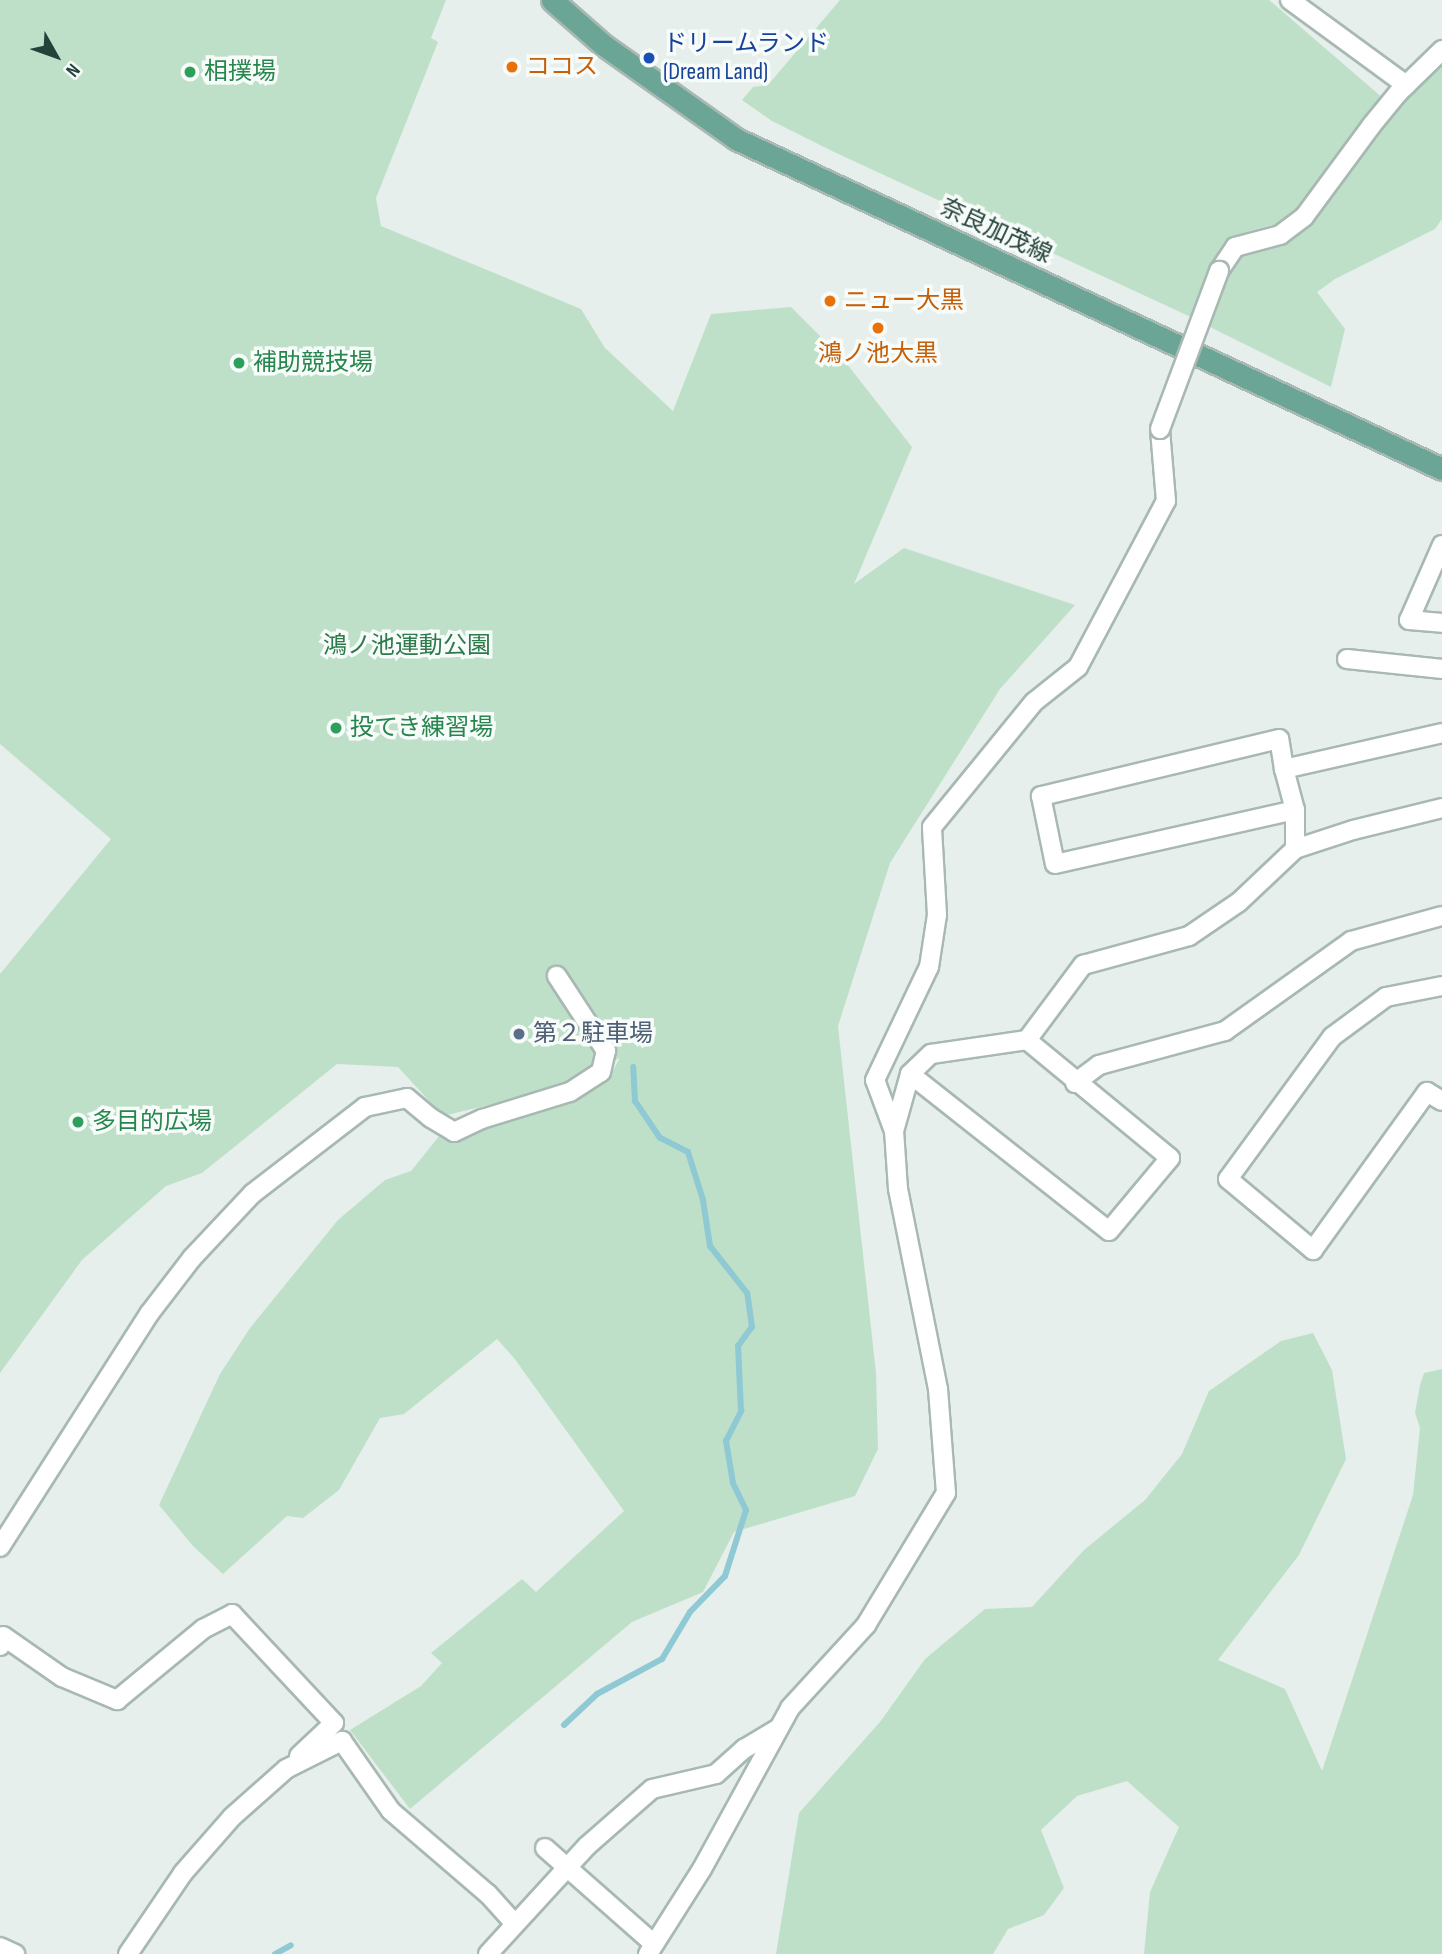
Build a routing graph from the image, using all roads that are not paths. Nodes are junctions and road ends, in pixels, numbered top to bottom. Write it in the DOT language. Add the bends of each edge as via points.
graph roads {
  1 [pos="552,0"];
  2 [pos="1290,0"];
  3 [pos="1442,50"];
  4 [pos="1406,85"];
  5 [pos="1442,469"];
  6 [pos="1442,545"];
  7 [pos="1442,623"];
  8 [pos="1347,659"];
  9 [pos="1442,669"];
  10 [pos="1442,733"];
  11 [pos="1284,769"];
  12 [pos="1442,808"];
  13 [pos="1295,810"];
  14 [pos="1295,849"];
  15 [pos="1442,916"];
  16 [pos="557,976"];
  17 [pos="1442,986"];
  18 [pos="1027,1040"];
  19 [pos="911,1074"];
  20 [pos="1075,1083"];
  21 [pos="1442,1101"];
  22 [pos="894,1131"];
  23 [pos="0,1547"];
  24 [pos="1,1638"];
  25 [pos="780,1727"];
  26 [pos="286,1769"];
  27 [pos="545,1848"];
  28 [pos="567,1868"];
  29 [pos="515,1924"];
  30 [pos="0,1947"];
  31 [pos="651,1949"];
  32 [pos="15,1954"];
  33 [pos="128,1954"];
  34 [pos="488,1954"];
  1 -- 5 [label="main road, 奈良加茂線" via="623,59 736,139"];
  2 -- 4 [label="street"];
  3 -- 4 [label="street"];
  4 -- 22 [label="street, bridge" via="1304,217 1280,235 1235,247 1219,271 1160,429 1166,501 1078,667 1034,702 932,827 937,915 929,967 875,1080"];
  6 -- 7 [label="street" via="1409,620"];
  8 -- 9 [label="street"];
  10 -- 11 [label="street"];
  11 -- 13 [label="street"];
  11 -- 13 [label="street" via="1279,739 1041,796 1055,864"];
  12 -- 14 [label="street"];
  13 -- 14 [label="street"];
  14 -- 18 [label="street" via="1239,902 1189,936 1083,965"];
  15 -- 20 [label="street" via="1351,942 1225,1031 1099,1065"];
  16 -- 23 [label="street" via="607,1051 601,1072 569,1092 454,1132 407,1098 365,1107 252,1194 192,1258 149,1314"];
  17 -- 21 [label="street" via="1386,997 1332,1037 1228,1179 1313,1250 1427,1092"];
  18 -- 19 [label="street" via="931,1054"];
  18 -- 20 [label="street"];
  19 -- 20 [label="street" via="1109,1231 1170,1158"];
  19 -- 22 [label="street"];
  22 -- 25 [label="street" via="898,1189 938,1389 946,1493 866,1625 790,1708"];
  24 -- 26 [label="street" via="62,1677 117,1700 203,1629 232,1614 334,1723"];
  25 -- 28 [label="street" via="744,1749 716,1774 652,1789"];
  25 -- 31 [label="street" via="702,1869"];
  26 -- 29 [label="street" via="342,1741 391,1811 488,1894"];
  26 -- 33 [label="street" via="232,1817 183,1873"];
  27 -- 28 [label="street"];
  28 -- 29 [label="street"];
  28 -- 31 [label="street"];
  29 -- 34 [label="street"];
  30 -- 32 [label="street"];
}
